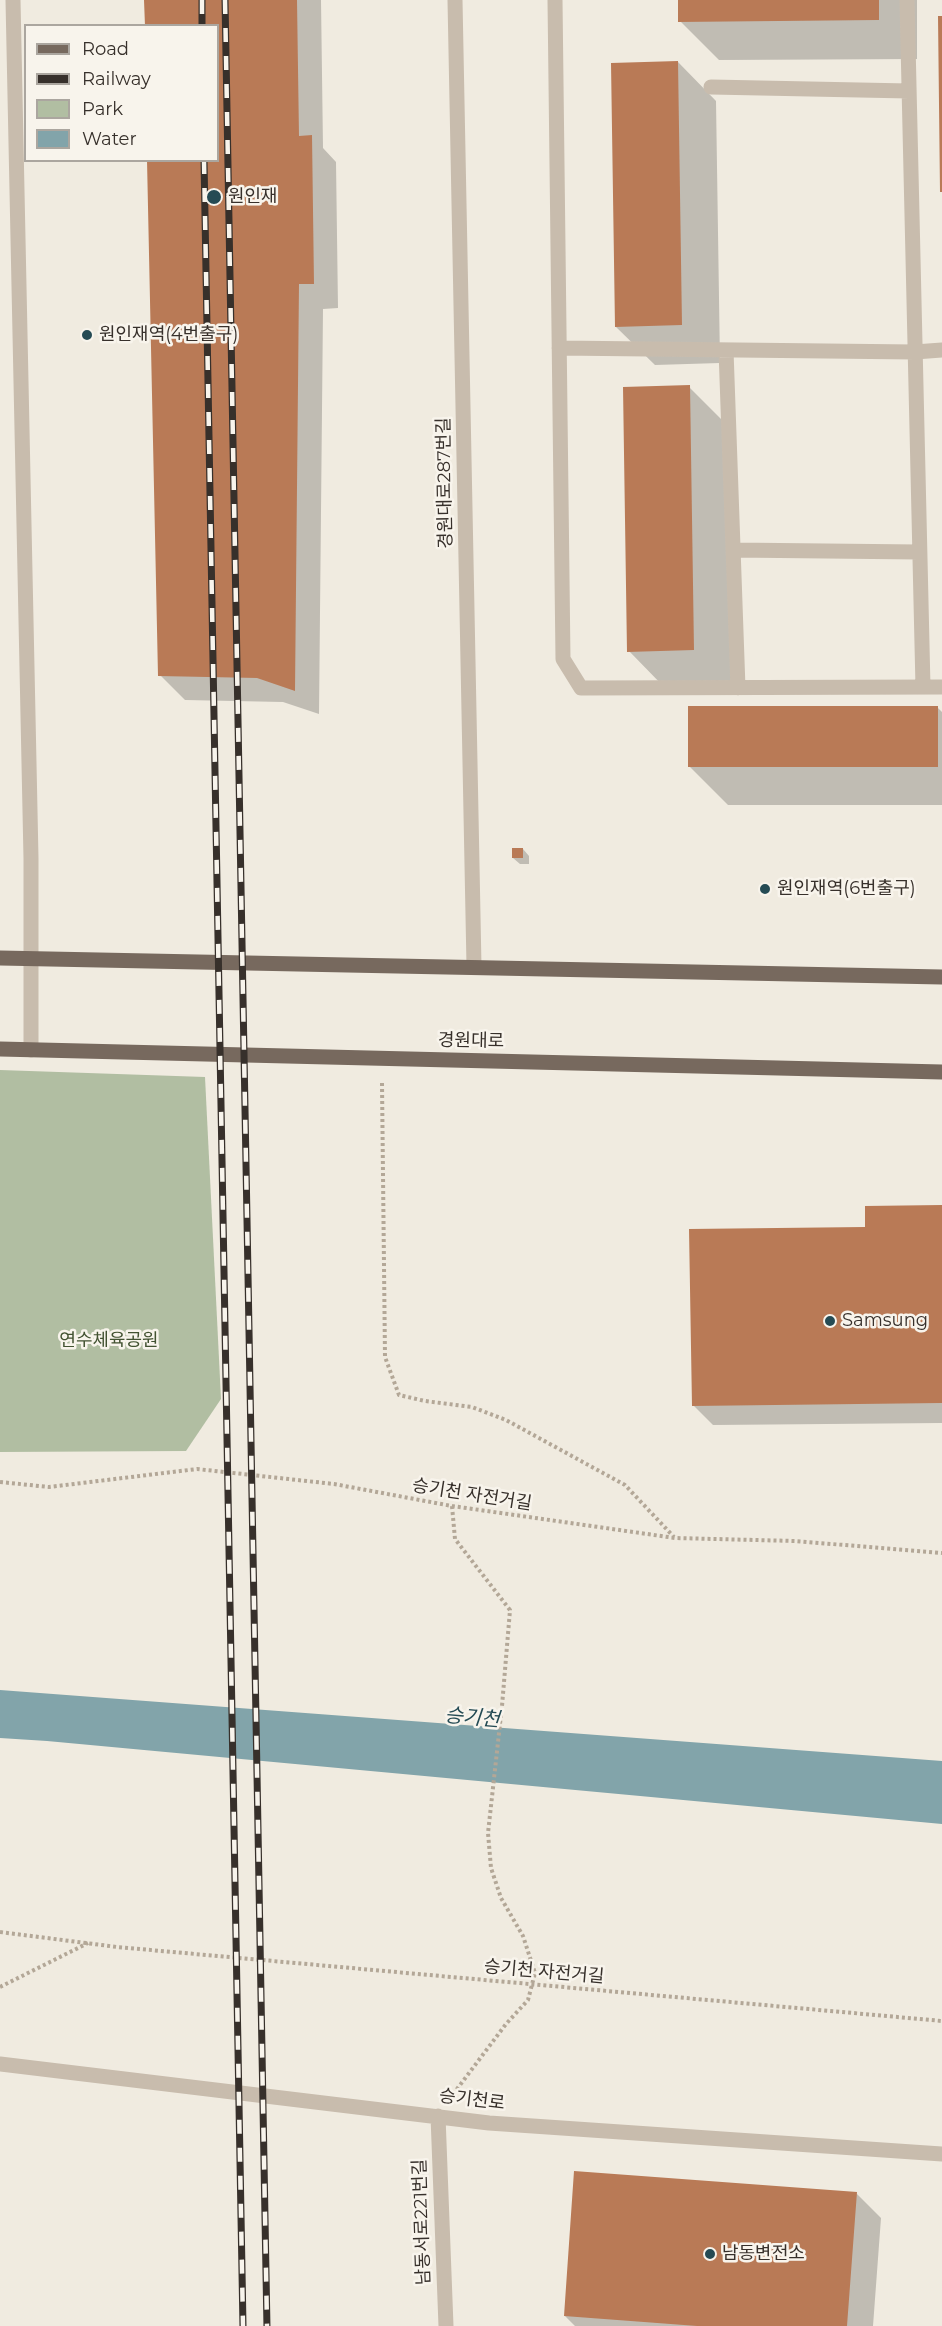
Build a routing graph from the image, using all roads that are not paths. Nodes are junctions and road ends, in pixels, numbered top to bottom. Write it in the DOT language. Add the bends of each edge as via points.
graph roads {
  1 [pos="13,0"];
  2 [pos="455,0"];
  3 [pos="555,0"];
  4 [pos="907,0"];
  5 [pos="7,26"];
  6 [pos="711,87"];
  7 [pos="909,91"];
  8 [pos="559,348"];
  9 [pos="726,350"];
  10 [pos="942,350"];
  11 [pos="915,352"];
  12 [pos="733,550"];
  13 [pos="919,552"];
  14 [pos="923,687"];
  15 [pos="942,687"];
  16 [pos="738,688"];
  17 [pos="0,958"];
  18 [pos="31,959"];
  19 [pos="474,966"];
  20 [pos="942,977"];
  21 [pos="0,1049"];
  22 [pos="31,1050"];
  23 [pos="942,1072"];
  24 [pos="0,2064"];
  25 [pos="438,2116"];
  26 [pos="942,2154"];
  27 [pos="446,2326"];
  1 -- 5 [label="street"];
  2 -- 19 [label="street, 경원대로287번길"];
  3 -- 8 [label="street"];
  4 -- 7 [label="street"];
  5 -- 18 [label="street"];
  6 -- 7 [label="street"];
  7 -- 11 [label="street"];
  8 -- 9 [label="street"];
  8 -- 16 [label="street" via="562,659 581,688"];
  9 -- 11 [label="street"];
  9 -- 12 [label="street"];
  10 -- 11 [label="street"];
  11 -- 13 [label="street"];
  12 -- 13 [label="street"];
  12 -- 16 [label="street"];
  13 -- 14 [label="street"];
  14 -- 15 [label="street"];
  14 -- 16 [label="street"];
  17 -- 18 [label="main road"];
  18 -- 19 [label="main road"];
  18 -- 22 [label="street"];
  19 -- 20 [label="main road"];
  21 -- 22 [label="main road, 경원대로"];
  22 -- 23 [label="main road, 경원대로"];
  24 -- 25 [label="street, 승기천로"];
  25 -- 26 [label="street, 승기천로" via="489,2123"];
  25 -- 27 [label="street, 남동서로221번길"];
}
